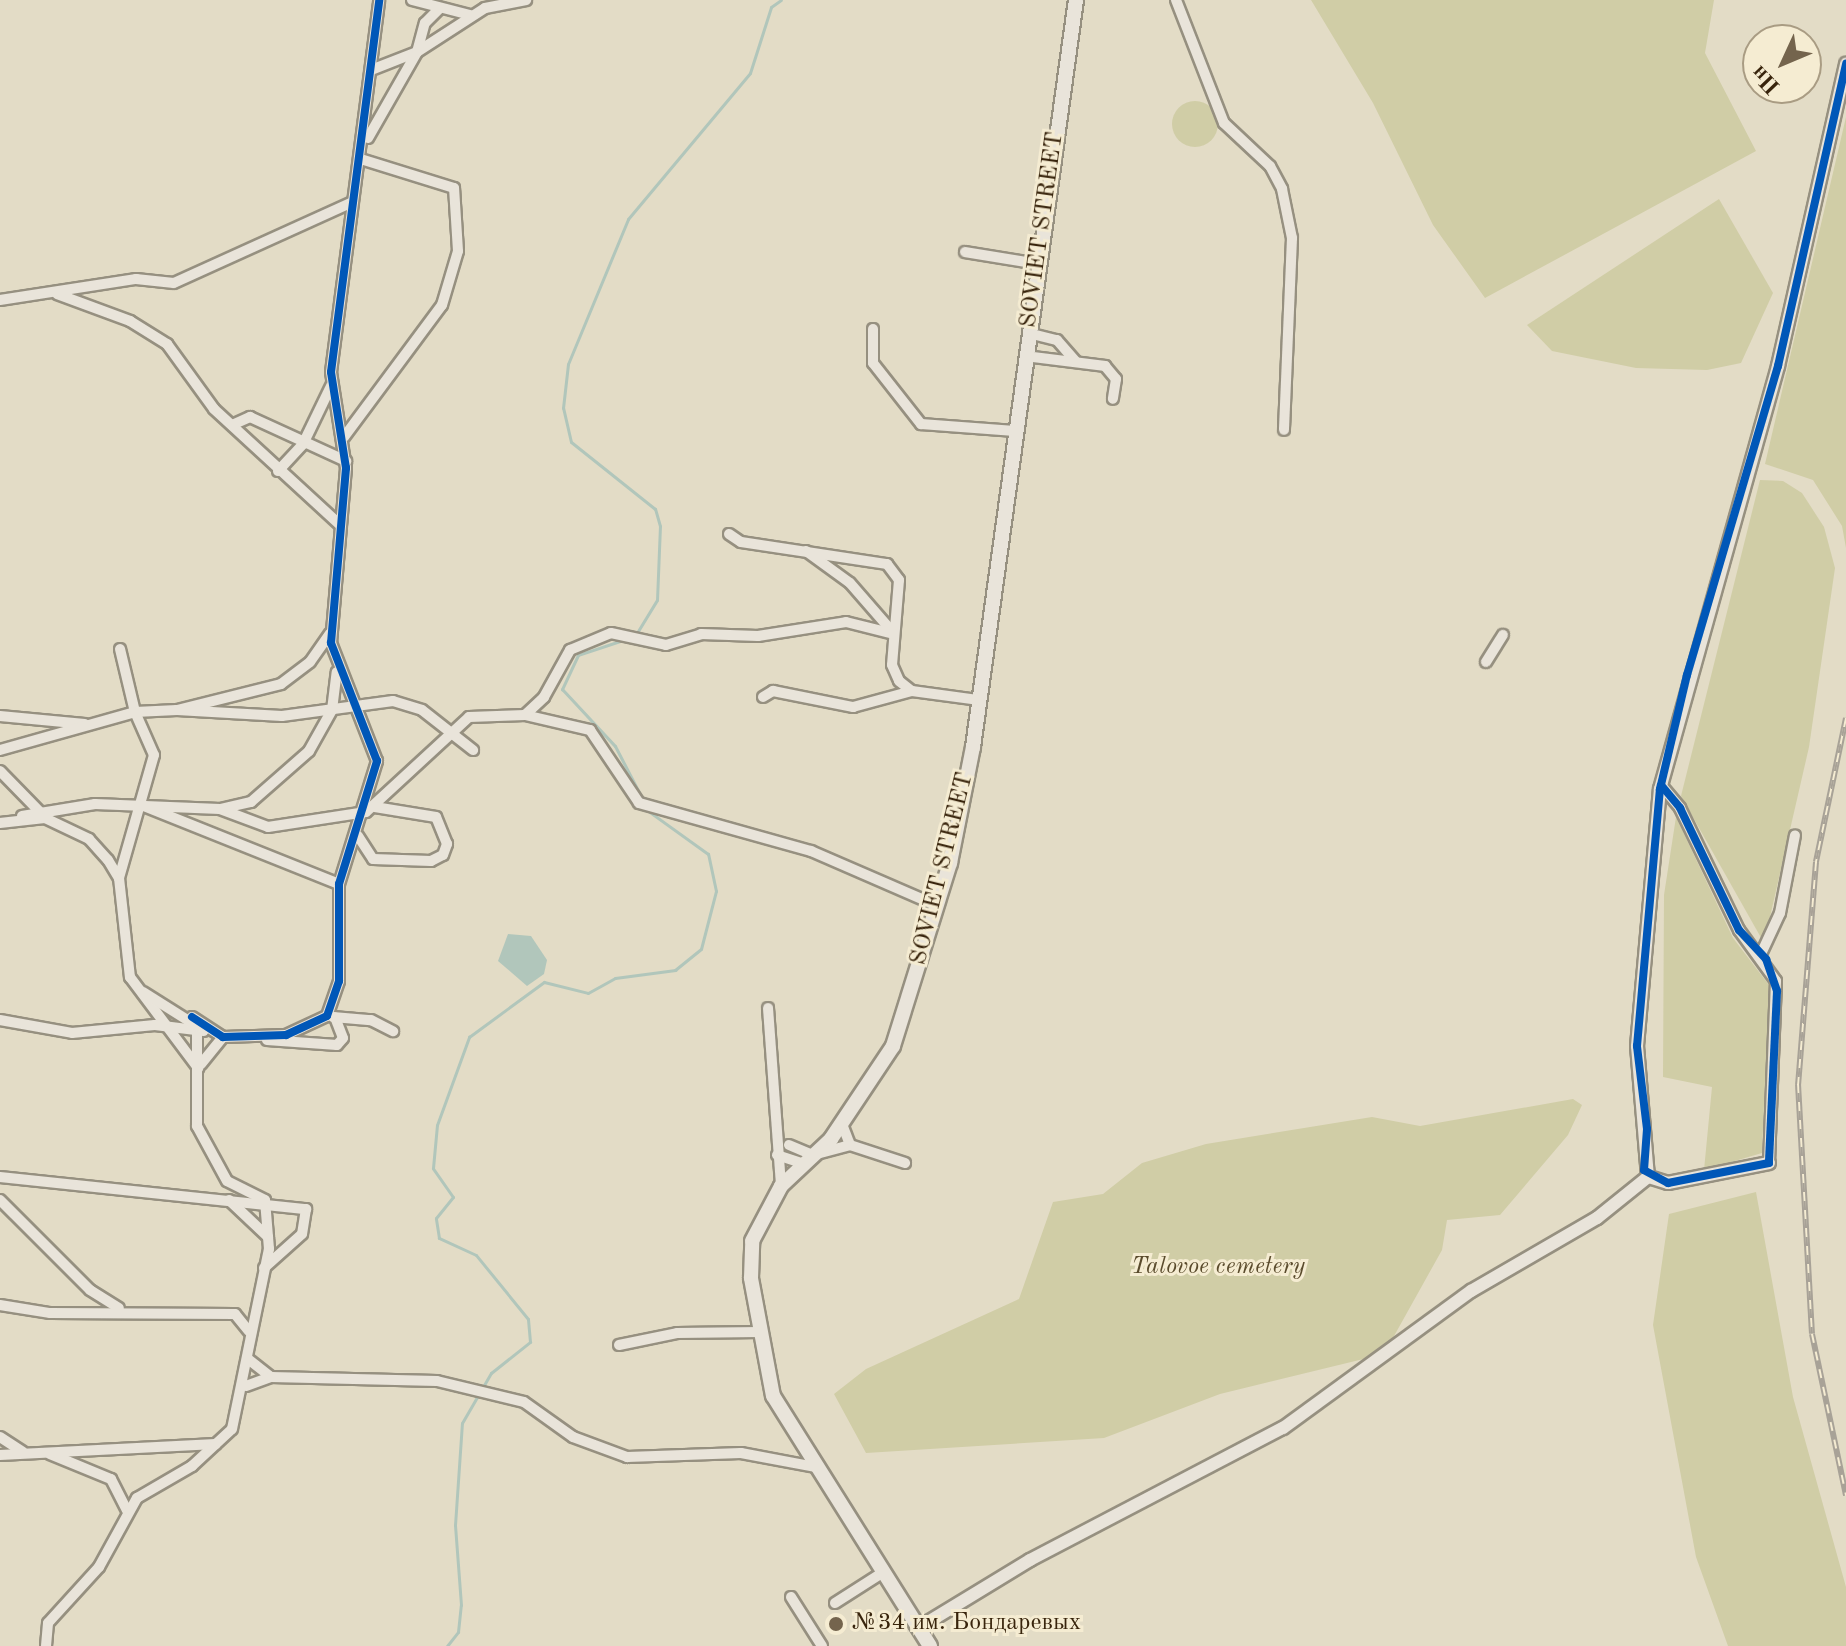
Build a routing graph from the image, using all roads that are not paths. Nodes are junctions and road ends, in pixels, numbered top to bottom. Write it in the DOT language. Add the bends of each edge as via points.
graph roads {
  1 [pos="379,0"];
  2 [pos="412,0"];
  3 [pos="497,0"];
  4 [pos="526,0"];
  5 [pos="1076,0"];
  6 [pos="1176,0"];
  7 [pos="440,8"];
  8 [pos="485,8"];
  9 [pos="470,15"];
  10 [pos="417,52"];
  11 [pos="1846,64"];
  12 [pos="371,70"];
  13 [pos="367,140"];
  14 [pos="361,159"];
  15 [pos="350,203"];
  16 [pos="965,252"];
  17 [pos="1038,264"];
  18 [pos="57,294"];
  19 [pos="0,300"];
  20 [pos="873,329"];
  21 [pos="1028,333"];
  22 [pos="1025,356"];
  23 [pos="1076,362"];
  24 [pos="331,386"];
  25 [pos="1113,399"];
  26 [pos="232,425"];
  27 [pos="1284,430"];
  28 [pos="1015,431"];
  29 [pos="344,437"];
  30 [pos="304,442"];
  31 [pos="346,461"];
  32 [pos="278,471"];
  33 [pos="340,525"];
  34 [pos="729,534"];
  35 [pos="803,549"];
  36 [pos="331,631"];
  37 [pos="894,634"];
  38 [pos="1503,635"];
  39 [pos="120,649"];
  40 [pos="1486,662"];
  41 [pos="337,670"];
  42 [pos="912,691"];
  43 [pos="763,697"];
  44 [pos="979,700"];
  45 [pos="358,707"];
  46 [pos="177,710"];
  47 [pos="332,710"];
  48 [pos="135,712"];
  49 [pos="525,715"];
  50 [pos="0,716"];
  51 [pos="87,725"];
  52 [pos="453,732"];
  53 [pos="0,750"];
  54 [pos="473,750"];
  55 [pos="0,771"];
  56 [pos="1661,785"];
  57 [pos="140,805"];
  58 [pos="220,809"];
  59 [pos="371,809"];
  60 [pos="42,814"];
  61 [pos="0,823"];
  62 [pos="1795,835"];
  63 [pos="358,836"];
  64 [pos="119,878"];
  65 [pos="339,884"];
  66 [pos="938,906"];
  67 [pos="1761,954"];
  68 [pos="143,992"];
  69 [pos="768,1008"];
  70 [pos="331,1016"];
  71 [pos="0,1020"];
  72 [pos="169,1025"];
  73 [pos="204,1031"];
  74 [pos="393,1031"];
  75 [pos="223,1037"];
  76 [pos="261,1039"];
  77 [pos="198,1069"];
  78 [pos="842,1124"];
  79 [pos="789,1145"];
  80 [pos="850,1145"];
  81 [pos="777,1155"];
  82 [pos="808,1160"];
  83 [pos="905,1163"];
  84 [pos="1769,1163"];
  85 [pos="0,1177"];
  86 [pos="1648,1177"];
  87 [pos="781,1186"];
  88 [pos="0,1200"];
  89 [pos="228,1200"];
  90 [pos="265,1200"];
  91 [pos="268,1237"];
  92 [pos="264,1268"];
  93 [pos="0,1305"];
  94 [pos="123,1310"];
  95 [pos="249,1331"];
  96 [pos="760,1332"];
  97 [pos="619,1345"];
  98 [pos="248,1359"];
  99 [pos="271,1377"];
  100 [pos="246,1386"];
  101 [pos="0,1437"];
  102 [pos="216,1444"];
  103 [pos="26,1451"];
  104 [pos="0,1455"];
  105 [pos="815,1467"];
  106 [pos="127,1510"];
  107 [pos="885,1571"];
  108 [pos="791,1597"];
  109 [pos="835,1603"];
  110 [pos="920,1627"];
  111 [pos="46,1646"];
  112 [pos="822,1646"];
  113 [pos="930,1646"];
  1 -- 12 [label="street"];
  2 -- 7 [label="street"];
  3 -- 8 [label="street"];
  4 -- 8 [label="street"];
  5 -- 17 [label="main road, SOVIET STREET"];
  6 -- 27 [label="street" via="1224,123 1270,166 1282,189 1292,238"];
  7 -- 9 [label="street"];
  7 -- 10 [label="street" via="425,23"];
  8 -- 9 [label="street"];
  9 -- 10 [label="street"];
  10 -- 12 [label="street"];
  10 -- 13 [label="street"];
  11 -- 56 [label="street" via="1778,366"];
  12 -- 13 [label="street"];
  13 -- 14 [label="street"];
  14 -- 15 [label="street"];
  14 -- 29 [label="street" via="454,188 458,251 442,305"];
  15 -- 18 [label="street" via="174,283 136,279"];
  15 -- 24 [label="street"];
  16 -- 17 [label="street"];
  17 -- 21 [label="main road, SOVIET STREET"];
  18 -- 19 [label="street"];
  18 -- 26 [label="street" via="151,331"];
  20 -- 28 [label="street" via="873,363 921,424"];
  21 -- 22 [label="main road, SOVIET STREET"];
  21 -- 23 [label="street" via="1057,340"];
  22 -- 23 [label="street"];
  22 -- 28 [label="main road, SOVIET STREET"];
  23 -- 25 [label="street" via="1112,371"];
  24 -- 29 [label="street"];
  24 -- 30 [label="street"];
  26 -- 30 [label="street" via="250,417"];
  26 -- 32 [label="street"];
  28 -- 44 [label="main road, SOVIET STREET"];
  29 -- 31 [label="street"];
  30 -- 31 [label="street"];
  30 -- 32 [label="street"];
  31 -- 33 [label="street"];
  32 -- 33 [label="street"];
  33 -- 36 [label="street"];
  34 -- 35 [label="street" via="741,542"];
  35 -- 37 [label="street" via="850,583"];
  35 -- 37 [label="street" via="862,558 897,572"];
  36 -- 41 [label="street"];
  36 -- 46 [label="street" via="310,662 281,684"];
  37 -- 42 [label="street" via="892,665"];
  37 -- 49 [label="street" via="846,622 758,636 701,634 666,645 631,633 570,650 544,697"];
  38 -- 40 [label="street"];
  39 -- 48 [label="street"];
  41 -- 45 [label="street"];
  41 -- 47 [label="street"];
  42 -- 43 [label="street" via="853,707 773,691"];
  42 -- 44 [label="street"];
  44 -- 66 [label="main road, SOVIET STREET"];
  45 -- 47 [label="street"];
  45 -- 52 [label="street" via="393,701"];
  45 -- 59 [label="street" via="377,761"];
  46 -- 47 [label="street" via="250,717"];
  46 -- 48 [label="street"];
  47 -- 58 [label="street" via="294,768 251,802"];
  48 -- 51 [label="street"];
  48 -- 57 [label="street" via="154,755"];
  49 -- 52 [label="street" via="483,713"];
  49 -- 66 [label="street" via="590,730 643,802 811,851"];
  50 -- 51 [label="street"];
  51 -- 53 [label="street"];
  52 -- 54 [label="street"];
  52 -- 59 [label="street"];
  55 -- 60 [label="street"];
  56 -- 67 [label="street" via="1680,808 1739,930"];
  56 -- 86 [label="street" via="1637,1046"];
  57 -- 58 [label="street"];
  57 -- 60 [label="street"];
  57 -- 64 [label="street"];
  57 -- 65 [label="street"];
  58 -- 59 [label="street" via="268,827"];
  59 -- 63 [label="street"];
  59 -- 63 [label="street" via="436,817 447,844 443,855 431,861 373,859"];
  60 -- 61 [label="street"];
  60 -- 64 [label="street" via="89,839"];
  62 -- 67 [label="street" via="1780,913"];
  63 -- 65 [label="street"];
  64 -- 68 [label="street" via="125,957"];
  65 -- 70 [label="street" via="342,958"];
  66 -- 78 [label="main road, SOVIET STREET" via="893,1046"];
  67 -- 84 [label="street" via="1777,991"];
  68 -- 72 [label="street"];
  68 -- 73 [label="street" via="192,1017"];
  69 -- 81 [label="street"];
  70 -- 74 [label="street" via="371,1020"];
  70 -- 76 [label="street"];
  70 -- 76 [label="street" via="343,1038 337,1045"];
  71 -- 72 [label="street" via="72,1033"];
  72 -- 73 [label="street"];
  72 -- 77 [label="street"];
  73 -- 75 [label="street"];
  73 -- 77 [label="street"];
  75 -- 76 [label="street"];
  75 -- 77 [label="street"];
  77 -- 90 [label="street" via="197,1126 214,1165 241,1191"];
  78 -- 80 [label="street"];
  78 -- 82 [label="main road, SOVIET STREET"];
  79 -- 82 [label="street"];
  80 -- 82 [label="street"];
  80 -- 83 [label="street"];
  81 -- 82 [label="street"];
  81 -- 87 [label="street"];
  82 -- 87 [label="main road, SOVIET STREET"];
  84 -- 86 [label="street" via="1668,1183"];
  85 -- 89 [label="street"];
  86 -- 110 [label="street" via="1597,1218 1471,1291 1283,1428 1030,1560"];
  87 -- 96 [label="main road, SOVIET STREET" via="752,1241"];
  88 -- 94 [label="street" via="90,1290"];
  89 -- 90 [label="street"];
  89 -- 91 [label="street"];
  90 -- 91 [label="street"];
  90 -- 92 [label="street" via="309,1215 302,1234"];
  91 -- 92 [label="street"];
  92 -- 95 [label="street"];
  93 -- 94 [label="street" via="50,1313"];
  94 -- 95 [label="street" via="235,1314"];
  95 -- 98 [label="street"];
  96 -- 97 [label="street" via="677,1333"];
  96 -- 105 [label="main road, SOVIET STREET" via="773,1396"];
  98 -- 99 [label="street"];
  98 -- 100 [label="street"];
  99 -- 100 [label="street"];
  99 -- 105 [label="street" via="437,1381 486,1391 627,1457 741,1453"];
  100 -- 102 [label="street" via="232,1429"];
  101 -- 103 [label="street"];
  102 -- 103 [label="street"];
  102 -- 106 [label="street"];
  103 -- 104 [label="street"];
  103 -- 106 [label="street" via="91,1466 111,1479"];
  105 -- 107 [label="main road, SOVIET STREET"];
  106 -- 111 [label="street" via="99,1567 48,1623"];
  107 -- 109 [label="street"];
  107 -- 110 [label="main road, SOVIET STREET"];
  108 -- 112 [label="street"];
  110 -- 113 [label="main road, SOVIET STREET"];
}
